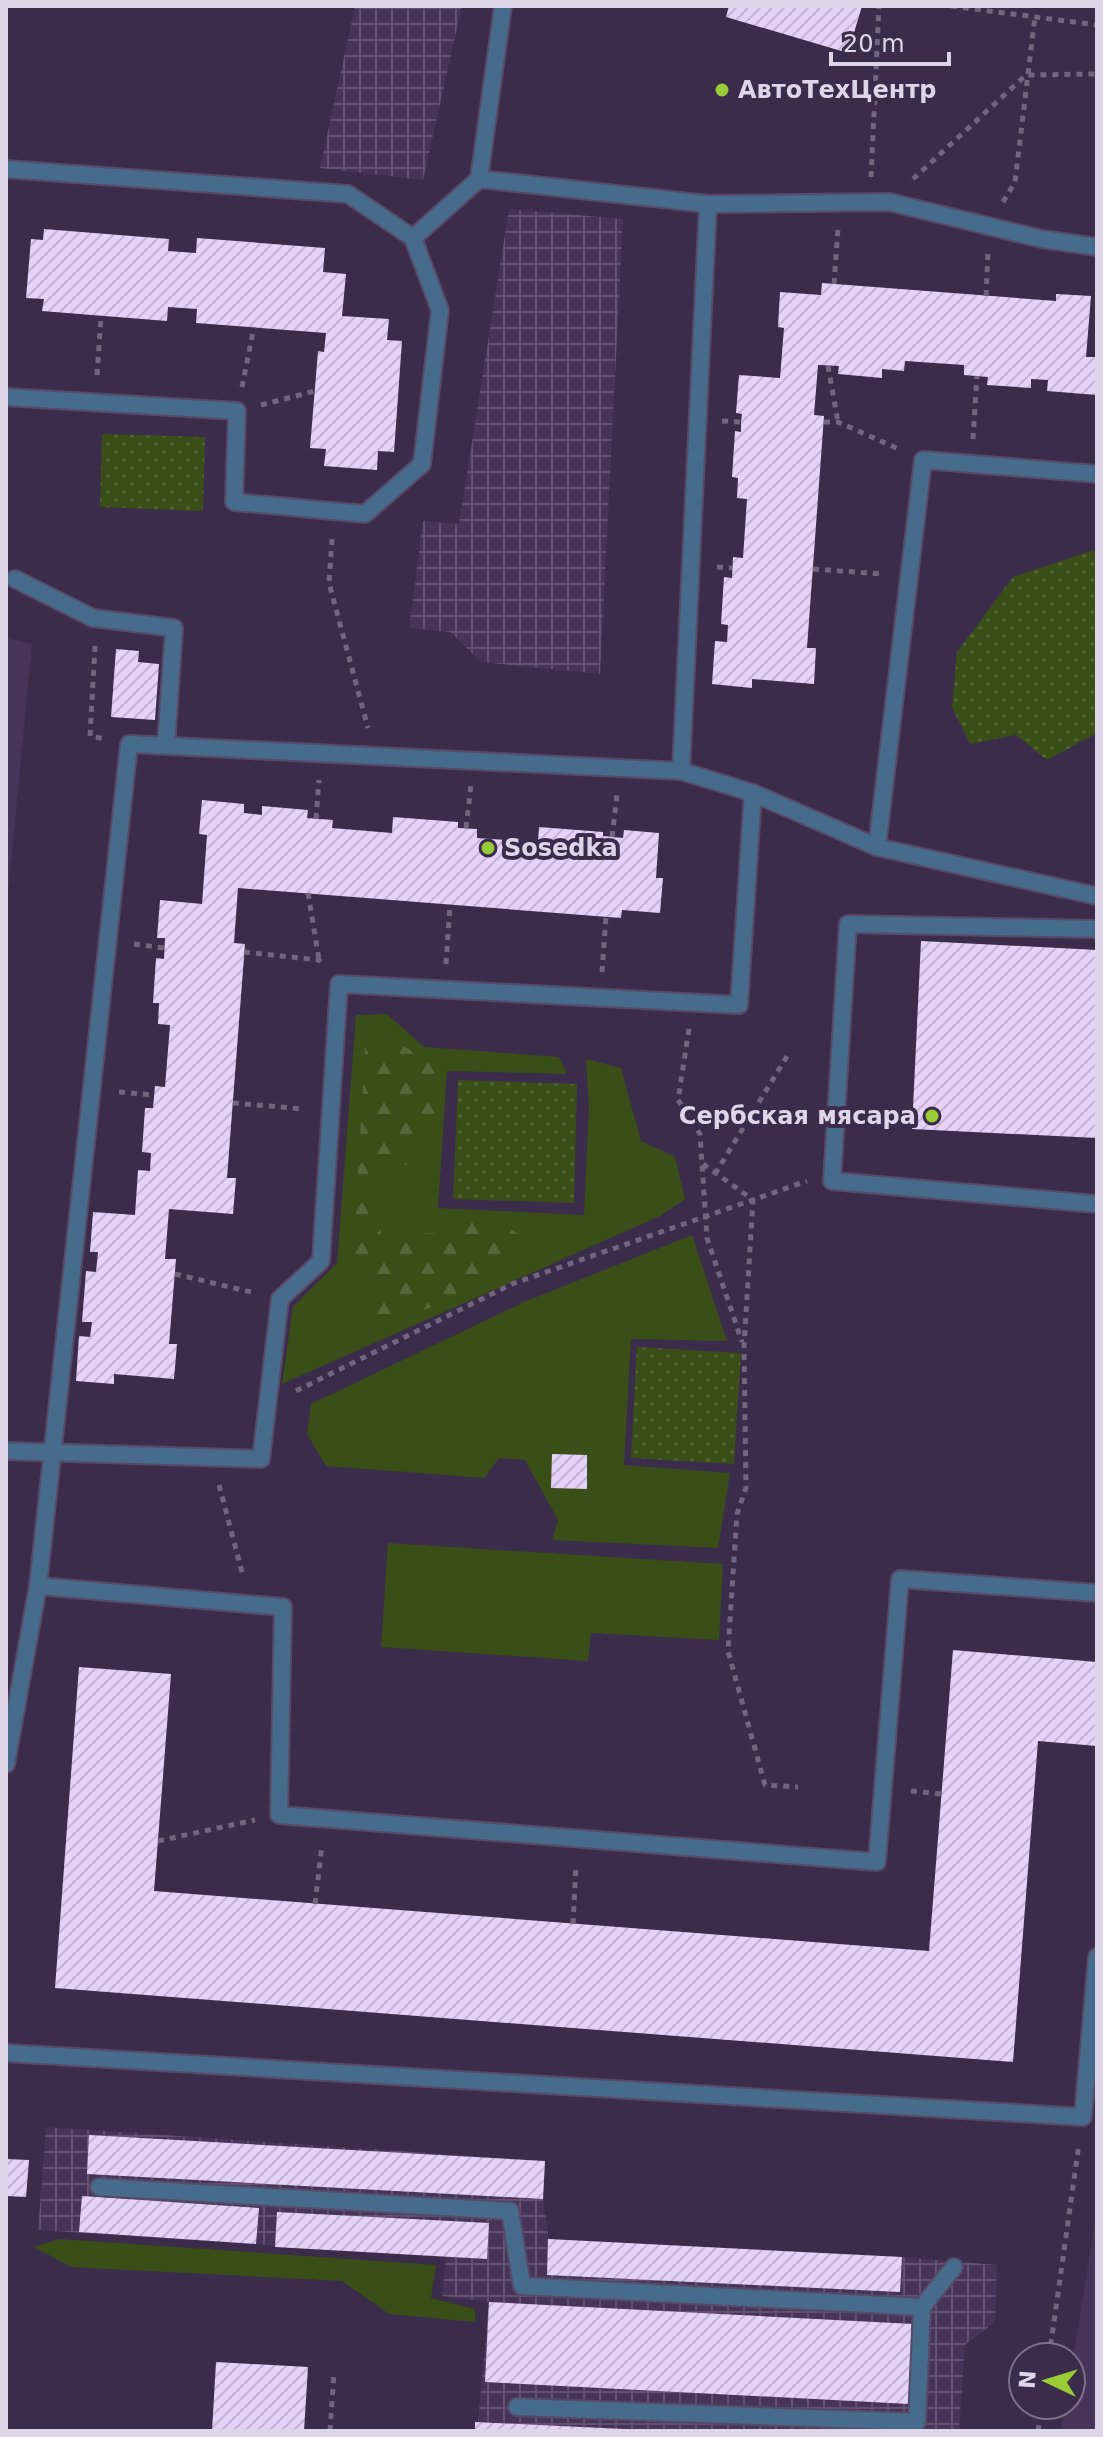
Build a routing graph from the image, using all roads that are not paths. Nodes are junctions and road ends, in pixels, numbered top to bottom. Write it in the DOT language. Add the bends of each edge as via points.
graph roads {
  1 [pos="503,6"];
  2 [pos="6,169"];
  3 [pos="479,179"];
  4 [pos="708,204"];
  5 [pos="413,238"];
  6 [pos="1097,247"];
  7 [pos="6,397"];
  8 [pos="1097,474"];
  9 [pos="15,579"];
  10 [pos="166,746"];
  11 [pos="681,771"];
  12 [pos="753,793"];
  13 [pos="877,847"];
  14 [pos="1097,896"];
  15 [pos="1097,929"];
  16 [pos="1097,1204"];
  17 [pos="6,1451"];
  18 [pos="51,1451"];
  19 [pos="38,1586"];
  20 [pos="1097,1593"];
  21 [pos="6,1764"];
  22 [pos="1097,1957"];
  23 [pos="6,2053"];
  24 [pos="1090,2117"];
  25 [pos="99,2187"];
  26 [pos="954,2267"];
  27 [pos="922,2307"];
  28 [pos="517,2407"];
  1 -- 3 [label="lane"];
  2 -- 5 [label="lane" via="348,194"];
  3 -- 4 [label="lane"];
  3 -- 5 [label="lane"];
  4 -- 6 [label="lane" via="889,202"];
  4 -- 11 [label="lane"];
  5 -- 7 [label="lane" via="440,310 422,464 365,514 234,502 237,411"];
  8 -- 13 [label="lane" via="923,460"];
  9 -- 10 [label="lane" via="93,618 174,628"];
  10 -- 11 [label="lane"];
  10 -- 18 [label="lane" via="129,744"];
  11 -- 12 [label="lane"];
  12 -- 13 [label="lane"];
  12 -- 18 [label="lane" via="739,1005 339,984 321,1261 280,1299 261,1459"];
  13 -- 14 [label="lane"];
  15 -- 16 [label="lane" via="848,924 832,1181"];
  17 -- 18 [label="lane"];
  18 -- 19 [label="lane"];
  19 -- 20 [label="lane" via="283,1607 279,1815 877,1862 900,1579"];
  19 -- 21 [label="lane"];
  22 -- 24 [label="lane"];
  23 -- 24 [label="lane"];
  25 -- 27 [label="lane" via="510,2211 522,2286"];
  26 -- 27 [label="lane"];
  27 -- 28 [label="lane" via="917,2422"];
}
